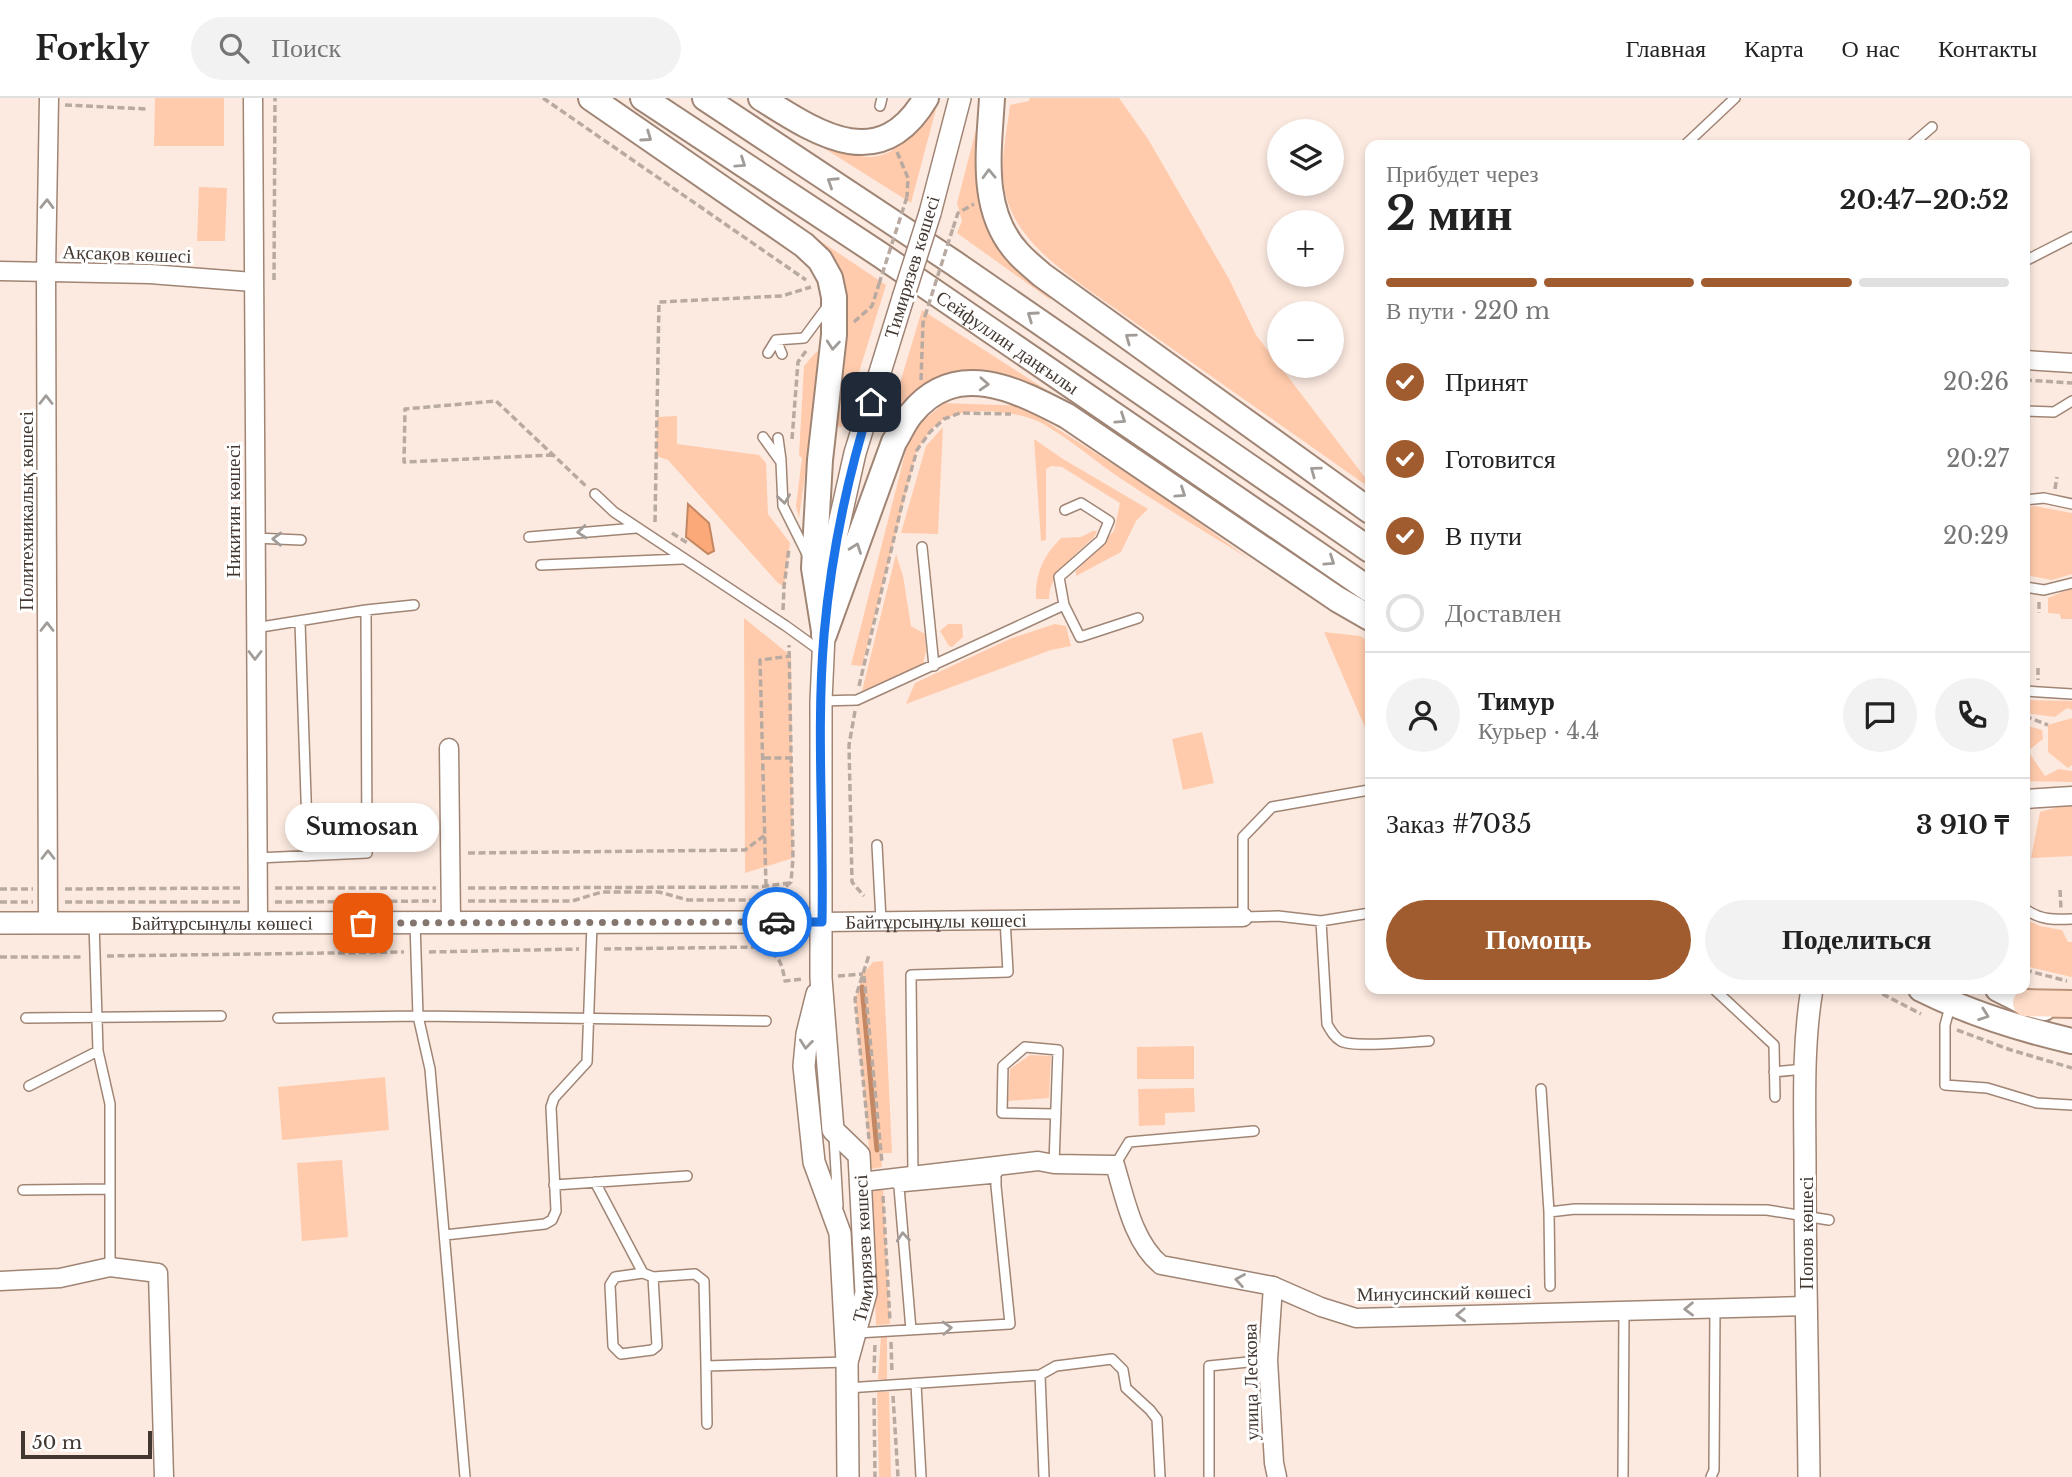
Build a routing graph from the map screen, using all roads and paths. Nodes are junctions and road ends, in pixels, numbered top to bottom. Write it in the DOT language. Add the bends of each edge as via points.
graph roads {
  1 [pos="253,98"];
  2 [pos="275,98"];
  3 [pos="543,98"];
  4 [pos="591,98"];
  5 [pos="643,98"];
  6 [pos="705,98"];
  7 [pos="761,98"];
  8 [pos="926,98"];
  9 [pos="960,98"];
  10 [pos="992,98"];
  11 [pos="1718,98"];
  12 [pos="1735,98"];
  13 [pos="49,101"];
  14 [pos="1727,106"];
  15 [pos="146,109"];
  16 [pos="1933,127"];
  17 [pos="1690,140"];
  18 [pos="1917,140"];
  19 [pos="895,146"];
  20 [pos="981,199"];
  21 [pos="2072,237"];
  22 [pos="2030,258"];
  23 [pos="0,271"];
  24 [pos="46,272"];
  25 [pos="274,280"];
  26 [pos="253,282"];
  27 [pos="823,292"];
  28 [pos="820,319"];
  29 [pos="853,322"];
  30 [pos="776,340"];
  31 [pos="768,353"];
  32 [pos="782,354"];
  33 [pos="2030,360"];
  34 [pos="2072,363"];
  35 [pos="2030,380"];
  36 [pos="2072,383"];
  37 [pos="920,391"];
  38 [pos="2072,401"];
  39 [pos="2030,411"];
  40 [pos="1017,415"];
  41 [pos="763,437"];
  42 [pos="778,438"];
  43 [pos="553,455"];
  44 [pos="781,462"];
  45 [pos="595,494"];
  46 [pos="2030,499"];
  47 [pos="2072,504"];
  48 [pos="1365,507"];
  49 [pos="1065,510"];
  50 [pos="655,522"];
  51 [pos="636,528"];
  52 [pos="529,537"];
  53 [pos="254,538"];
  54 [pos="301,540"];
  55 [pos="922,547"];
  56 [pos="1365,547"];
  57 [pos="682,559"];
  58 [pos="541,565"];
  59 [pos="814,568"];
  60 [pos="2072,583"];
  61 [pos="1365,587"];
  62 [pos="2030,588"];
  63 [pos="414,605"];
  64 [pos="1065,605"];
  65 [pos="783,608"];
  66 [pos="366,610"];
  67 [pos="1365,615"];
  68 [pos="1138,618"];
  69 [pos="300,622"];
  70 [pos="786,626"];
  71 [pos="255,628"];
  72 [pos="824,644"];
  73 [pos="791,656"];
  74 [pos="934,666"];
  75 [pos="2030,691"];
  76 [pos="2072,694"];
  77 [pos="857,700"];
  78 [pos="821,701"];
  79 [pos="2030,718"];
  80 [pos="2048,725"];
  81 [pos="449,748"];
  82 [pos="764,758"];
  83 [pos="792,758"];
  84 [pos="1365,791"];
  85 [pos="2072,796"];
  86 [pos="2030,799"];
  87 [pos="765,835"];
  88 [pos="877,845"];
  89 [pos="450,853"];
  90 [pos="308,856"];
  91 [pos="257,858"];
  92 [pos="791,882"];
  93 [pos="766,886"];
  94 [pos="0,889"];
  95 [pos="864,895"];
  96 [pos="0,902"];
  97 [pos="257,904"];
  98 [pos="451,904"];
  99 [pos="48,905"];
  100 [pos="2030,912"];
  101 [pos="1365,914"];
  102 [pos="1242,917"];
  103 [pos="1005,919"];
  104 [pos="2072,919"];
  105 [pos="881,920"];
  106 [pos="1321,920"];
  107 [pos="593,922"];
  108 [pos="822,922"];
  109 [pos="0,923"];
  110 [pos="94,923"];
  111 [pos="415,923"];
  112 [pos="591,949"];
  113 [pos="417,952"];
  114 [pos="869,955"];
  115 [pos="0,957"];
  116 [pos="95,957"];
  117 [pos="2030,971"];
  118 [pos="821,978"];
  119 [pos="785,981"];
  120 [pos="2072,982"];
  121 [pos="1719,994"];
  122 [pos="1811,994"];
  123 [pos="1932,994"];
  124 [pos="2008,994"];
  125 [pos="1951,1003"];
  126 [pos="2026,1003"];
  127 [pos="2072,1004"];
  128 [pos="96,1016"];
  129 [pos="221,1016"];
  130 [pos="418,1016"];
  131 [pos="2072,1016"];
  132 [pos="26,1018"];
  133 [pos="278,1018"];
  134 [pos="589,1018"];
  135 [pos="766,1021"];
  136 [pos="1429,1041"];
  137 [pos="2072,1041"];
  138 [pos="98,1051"];
  139 [pos="1805,1069"];
  140 [pos="1774,1072"];
  141 [pos="29,1086"];
  142 [pos="1541,1089"];
  143 [pos="1775,1097"];
  144 [pos="2072,1105"];
  145 [pos="1056,1114"];
  146 [pos="833,1129"];
  147 [pos="1254,1130"];
  148 [pos="1054,1164"];
  149 [pos="1115,1165"];
  150 [pos="999,1171"];
  151 [pos="687,1176"];
  152 [pos="901,1180"];
  153 [pos="595,1182"];
  154 [pos="861,1182"];
  155 [pos="554,1185"];
  156 [pos="110,1189"];
  157 [pos="23,1190"];
  158 [pos="1549,1212"];
  159 [pos="1805,1216"];
  160 [pos="1829,1220"];
  161 [pos="840,1233"];
  162 [pos="444,1235"];
  163 [pos="110,1267"];
  164 [pos="643,1273"];
  165 [pos="653,1278"];
  166 [pos="0,1282"];
  167 [pos="1273,1286"];
  168 [pos="1550,1286"];
  169 [pos="1806,1306"];
  170 [pos="1716,1308"];
  171 [pos="1624,1310"];
  172 [pos="911,1330"];
  173 [pos="855,1333"];
  174 [pos="1268,1360"];
  175 [pos="847,1362"];
  176 [pos="706,1366"];
  177 [pos="1040,1375"];
  178 [pos="916,1384"];
  179 [pos="847,1388"];
  180 [pos="893,1394"];
  181 [pos="707,1424"];
  182 [pos="164,1477"];
  183 [pos="465,1477"];
  184 [pos="848,1477"];
  185 [pos="898,1477"];
  186 [pos="921,1477"];
  187 [pos="1044,1477"];
  188 [pos="1160,1477"];
  189 [pos="1209,1477"];
  190 [pos="1277,1477"];
  191 [pos="1623,1477"];
  192 [pos="1711,1477"];
  193 [pos="1809,1477"];
  1 -- 26 [label="street, Никитин көшесі"];
  2 -- 25 [label="path"];
  3 -- 27 [label="path"];
  4 -- 27 [label="main road, one-way" via="804,245 830,278"];
  5 -- 61 [label="main road, Сейфуллин даңғылы, one-way"];
  56 -- 6 [label="main road, Сейфуллин даңғылы, one-way"];
  7 -- 8 [label="main road" via="808,127 844,141 871,143 891,136"];
  9 -- 72 [label="street, Тимирязев көшесі, bridge" via="930,213 855,453 837,533"];
  48 -- 10 [label="main road, one-way" via="1042,275 1017,252 1001,229 990,193"];
  11 -- 14 [label="lane"];
  12 -- 14 [label="lane"];
  13 -- 15 [label="path"];
  24 -- 13 [label="street, Политехникалық көшесі, one-way"];
  14 -- 17 [label="lane"];
  16 -- 18 [label="lane"];
  19 -- 29 [label="path, bridge" via="908,178 907,197 872,306"];
  20 -- 37 [label="path, bridge" via="958,214 925,316"];
  21 -- 22 [label="lane"];
  23 -- 24 [label="street, Ақсақов көшесі"];
  24 -- 26 [label="street, Ақсақов көшесі"];
  99 -- 24 [label="street, Политехникалық көшесі, one-way"];
  26 -- 53 [label="street, Никитин көшесі"];
  27 -- 28 [label="lane"];
  27 -- 28 [label="path"];
  27 -- 50 [label="path" via="659,302"];
  27 -- 59 [label="main road, one-way" via="834,335"];
  28 -- 30 [label="lane" via="804,338"];
  30 -- 31 [label="lane"];
  30 -- 32 [label="lane"];
  33 -- 34 [label="street"];
  35 -- 36 [label="path"];
  38 -- 39 [label="lane" via="2054,411"];
  40 -- 77 [label="path" via="960,413 944,419 918,450"];
  41 -- 44 [label="lane"];
  42 -- 44 [label="lane"];
  43 -- 43 [label="path" via="404,461 405,409 496,401"];
  43 -- 45 [label="path"];
  44 -- 59 [label="lane, one-way" via="783,506"];
  45 -- 51 [label="lane"];
  46 -- 47 [label="lane"];
  49 -- 64 [label="lane" via="1081,503 1109,521 1101,540 1059,578"];
  51 -- 52 [label="lane, one-way"];
  51 -- 57 [label="lane"];
  54 -- 53 [label="lane, one-way"];
  53 -- 71 [label="street, Никитин көшесі"];
  55 -- 74 [label="lane"];
  57 -- 58 [label="lane"];
  57 -- 70 [label="lane"];
  59 -- 72 [label="main road"];
  60 -- 62 [label="lane" via="2044,590"];
  63 -- 66 [label="lane"];
  64 -- 68 [label="lane" via="1080,637"];
  64 -- 74 [label="lane"];
  65 -- 70 [label="path"];
  66 -- 69 [label="lane"];
  66 -- 90 [label="lane" via="367,853"];
  72 -- 67 [label="main road, one-way" via="894,442 921,403 941,390 967,383 1005,387 1067,416"];
  69 -- 71 [label="lane"];
  69 -- 90 [label="lane"];
  70 -- 72 [label="lane"];
  70 -- 73 [label="path"];
  71 -- 91 [label="street, Никитин көшесі, one-way"];
  72 -- 78 [label="street, Тимирязев көшесі"];
  73 -- 82 [label="path" via="761,660"];
  73 -- 83 [label="path"];
  74 -- 77 [label="lane"];
  75 -- 76 [label="lane"];
  77 -- 78 [label="lane"];
  77 -- 95 [label="path" via="849,745 852,882"];
  78 -- 108 [label="street, Тимирязев көшесі"];
  79 -- 80 [label="path"];
  81 -- 89 [label="street"];
  82 -- 83 [label="path"];
  82 -- 87 [label="path"];
  83 -- 92 [label="path"];
  84 -- 102 [label="lane" via="1272,807 1243,837"];
  85 -- 86 [label="street"];
  87 -- 89 [label="path" via="745,850"];
  87 -- 93 [label="path"];
  88 -- 105 [label="lane"];
  89 -- 98 [label="street"];
  90 -- 91 [label="lane"];
  91 -- 97 [label="street, Никитин көшесі"];
  92 -- 93 [label="path"];
  92 -- 98 [label="path" via="771,900 688,900 659,892 602,892 572,901"];
  93 -- 98 [label="path"];
  94 -- 99 [label="path"];
  96 -- 99 [label="path"];
  97 -- 98 [label="path"];
  97 -- 98 [label="path"];
  97 -- 99 [label="path"];
  97 -- 99 [label="path"];
  97 -- 110 [label="street, Байтұрсынұлы көшесі"];
  97 -- 111 [label="street, Байтұрсынұлы көшесі"];
  98 -- 107 [label="street, Байтұрсынұлы көшесі"];
  98 -- 111 [label="street, Байтұрсынұлы көшесі"];
  99 -- 109 [label="street, Байтұрсынұлы көшесі"];
  99 -- 110 [label="street, Байтұрсынұлы көшесі"];
  100 -- 104 [label="lane" via="2048,920"];
  101 -- 106 [label="lane"];
  102 -- 103 [label="street, Байтұрсынұлы көшесі"];
  102 -- 106 [label="lane"];
  103 -- 105 [label="street, Байтұрсынұлы көшесі"];
  103 -- 152 [label="lane" via="1008,972 911,975"];
  105 -- 108 [label="street, Байтұрсынұлы көшесі"];
  106 -- 136 [label="lane" via="1327,1024 1334,1037 1356,1044"];
  107 -- 108 [label="street, Байтұрсынұлы көшесі"];
  107 -- 112 [label="lane"];
  108 -- 118 [label="street, Тимирязев көшесі"];
  110 -- 116 [label="lane"];
  111 -- 113 [label="lane"];
  112 -- 113 [label="path"];
  112 -- 119 [label="path" via="758,947 774,953"];
  112 -- 134 [label="lane"];
  113 -- 116 [label="path"];
  113 -- 130 [label="lane"];
  114 -- 118 [label="path" via="863,974"];
  115 -- 116 [label="path"];
  116 -- 128 [label="lane"];
  117 -- 120 [label="path"];
  118 -- 146 [label="street, Тимирязев көшесі"];
  118 -- 161 [label="street, Тимирязев көшесі, one-way" via="804,1066 814,1162"];
  121 -- 140 [label="lane" via="1774,1045"];
  122 -- 139 [label="street, Попов көшесі"];
  123 -- 125 [label="main road"];
  124 -- 126 [label="main road"];
  125 -- 137 [label="main road, one-way" via="2025,1030"];
  125 -- 144 [label="lane" via="1945,1025 1945,1085 1987,1087 2037,1103"];
  126 -- 127 [label="main road"];
  126 -- 131 [label="main road"];
  128 -- 129 [label="lane"];
  128 -- 132 [label="lane"];
  128 -- 138 [label="lane"];
  130 -- 133 [label="lane"];
  130 -- 134 [label="lane"];
  130 -- 162 [label="lane" via="430,1069"];
  134 -- 135 [label="lane"];
  134 -- 155 [label="lane" via="587,1062 551,1107"];
  138 -- 141 [label="lane"];
  138 -- 156 [label="lane" via="110,1104"];
  139 -- 140 [label="lane"];
  139 -- 159 [label="street, Попов көшесі"];
  140 -- 143 [label="lane"];
  142 -- 158 [label="lane"];
  145 -- 145 [label="lane" via="1058,1050 1025,1047 1003,1066 1002,1113"];
  145 -- 148 [label="lane"];
  146 -- 154 [label="street, Тимирязев көшесі" via="859,1156"];
  146 -- 161 [label="lane"];
  147 -- 149 [label="lane" via="1129,1142"];
  148 -- 149 [label="street"];
  148 -- 150 [label="street" via="1038,1161"];
  167 -- 149 [label="street, Минусинский көшесі, one-way" via="1161,1265 1149,1255 1132,1219"];
  150 -- 152 [label="street"];
  172 -- 150 [label="lane, one-way" via="1010,1324"];
  151 -- 153 [label="lane"];
  152 -- 154 [label="street"];
  172 -- 152 [label="lane, one-way"];
  153 -- 155 [label="lane"];
  153 -- 164 [label="lane"];
  154 -- 173 [label="street, Тимирязев көшесі" via="866,1293"];
  155 -- 162 [label="lane" via="556,1211 545,1224"];
  156 -- 157 [label="lane"];
  156 -- 163 [label="lane"];
  158 -- 159 [label="lane" via="1767,1210"];
  158 -- 168 [label="lane"];
  159 -- 160 [label="lane"];
  159 -- 169 [label="street, Попов көшесі"];
  161 -- 175 [label="street, Тимирязев көшесі"];
  162 -- 183 [label="lane"];
  163 -- 166 [label="street" via="60,1278"];
  163 -- 182 [label="street" via="158,1273"];
  164 -- 165 [label="lane"];
  164 -- 165 [label="lane" via="611,1281 613,1346 621,1354 657,1346"];
  165 -- 176 [label="lane" via="695,1274 704,1281"];
  171 -- 167 [label="street, Минусинский көшесі, one-way" via="1356,1318"];
  167 -- 174 [label="street, улица Лескова"];
  169 -- 170 [label="street, Минусинский көшесі"];
  169 -- 193 [label="street, Попов көшесі"];
  170 -- 171 [label="street, Минусинский көшесі, one-way"];
  170 -- 192 [label="lane"];
  171 -- 191 [label="lane"];
  172 -- 173 [label="lane"];
  173 -- 175 [label="street, Тимирязев көшесі"];
  174 -- 189 [label="lane" via="1209,1366"];
  174 -- 190 [label="street, улица Лескова"];
  175 -- 176 [label="lane"];
  175 -- 179 [label="street, Тимирязев көшесі"];
  176 -- 181 [label="lane"];
  177 -- 178 [label="lane"];
  177 -- 187 [label="lane"];
  177 -- 188 [label="lane" via="1056,1366 1112,1359 1123,1370 1126,1388 1157,1419"];
  178 -- 179 [label="lane"];
  178 -- 186 [label="lane"];
  179 -- 184 [label="street, Тимирязев көшесі"];
  180 -- 185 [label="path"];
}
